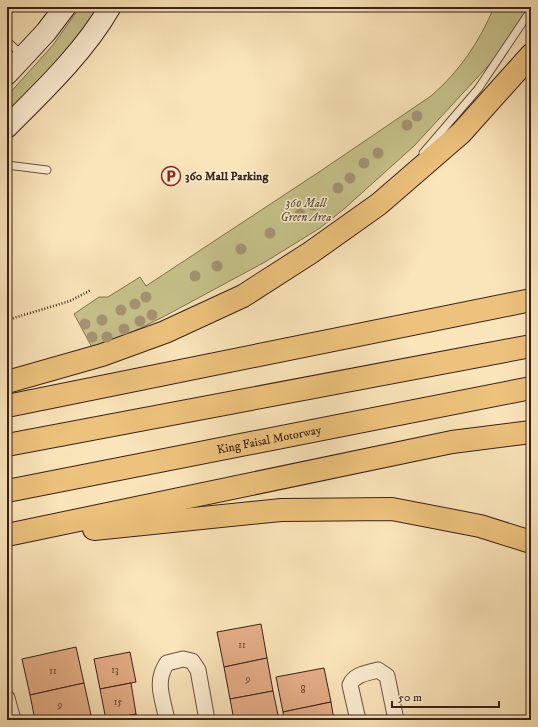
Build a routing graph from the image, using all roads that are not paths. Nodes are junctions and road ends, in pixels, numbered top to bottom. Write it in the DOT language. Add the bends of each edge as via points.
graph roads {
  1 [pos="65,7"];
  2 [pos="110,10"];
  3 [pos="531,10"];
  4 [pos="7,41"];
  5 [pos="531,55"];
  6 [pos="24,57"];
  7 [pos="7,74"];
  8 [pos="7,127"];
  9 [pos="7,165"];
  10 [pos="47,170"];
  11 [pos="379,204"];
  12 [pos="531,300"];
  13 [pos="531,346"];
  14 [pos="7,382"];
  15 [pos="531,388"];
  16 [pos="7,406"];
  17 [pos="531,432"];
  18 [pos="7,445"];
  19 [pos="7,491"];
  20 [pos="7,535"];
  21 [pos="7,538"];
  22 [pos="531,542"];
  23 [pos="7,698"];
  24 [pos="13,720"];
  25 [pos="167,720"];
  26 [pos="207,720"];
  27 [pos="358,720"];
  28 [pos="396,720"];
  1 -- 6 [label="street"];
  2 -- 8 [label="street" via="52,82"];
  3 -- 11 [label="lane" via="478,89"];
  4 -- 6 [label="lane"];
  5 -- 11 [label="highway" via="461,132"];
  6 -- 7 [label="street"];
  9 -- 10 [label="lane"];
  11 -- 14 [label="highway" via="310,253 236,299 165,332 102,355"];
  12 -- 16 [label="highway"];
  13 -- 18 [label="highway"];
  15 -- 19 [label="highway, King Faisal Motorway"];
  17 -- 20 [label="highway" via="452,442"];
  21 -- 22 [label="highway" via="281,510 392,510 480,526"];
  23 -- 24 [label="street"];
  25 -- 26 [label="street" via="159,680 161,672 167,663 183,659 192,661 198,670"];
  27 -- 28 [label="street" via="350,684 356,676 378,670 387,676"];
}
